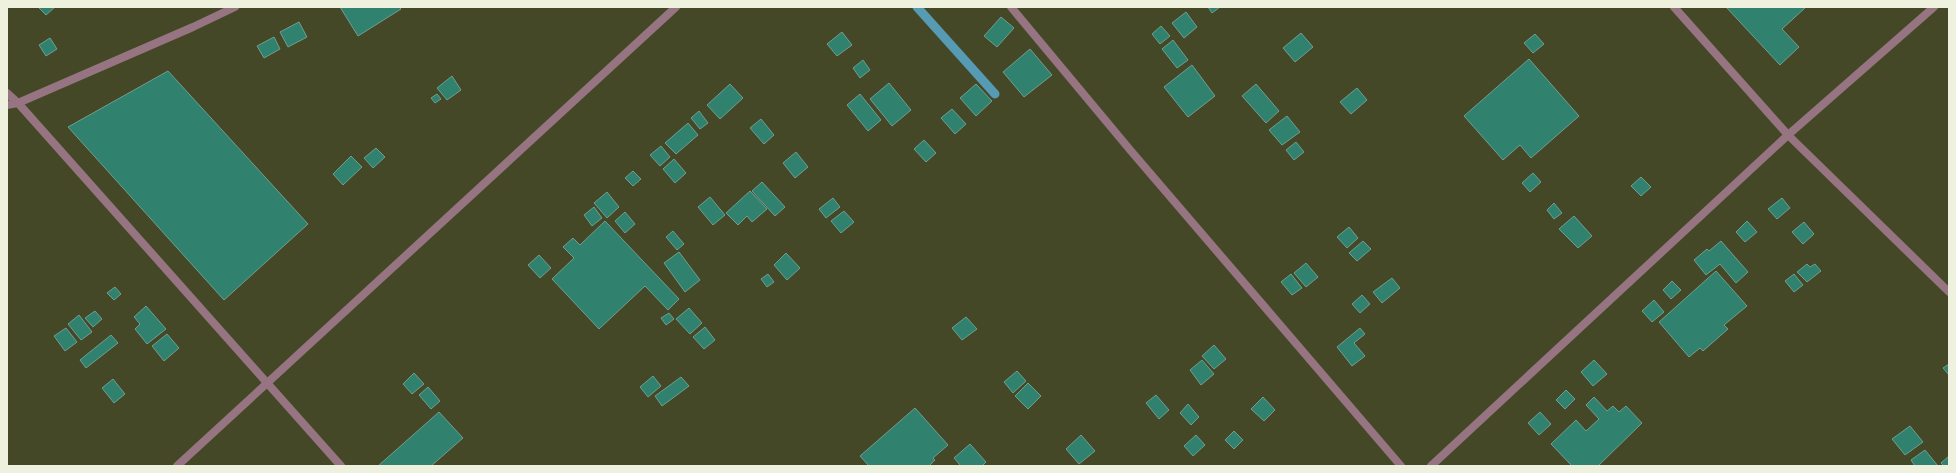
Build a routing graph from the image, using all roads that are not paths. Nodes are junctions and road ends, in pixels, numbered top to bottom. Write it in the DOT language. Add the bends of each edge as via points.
graph roads {
  1 [pos="235,7"];
  2 [pos="676,7"];
  3 [pos="1010,7"];
  4 [pos="1674,7"];
  5 [pos="1934,7"];
  6 [pos="7,93"];
  7 [pos="18,103"];
  8 [pos="7,105"];
  9 [pos="1788,135"];
  10 [pos="1949,292"];
  11 [pos="267,383"];
  12 [pos="177,466"];
  13 [pos="340,466"];
  14 [pos="1401,466"];
  15 [pos="1431,466"];
  1 -- 7 [label="street"];
  2 -- 11 [label="street"];
  3 -- 14 [label="street"];
  4 -- 9 [label="street"];
  5 -- 9 [label="street"];
  6 -- 7 [label="street"];
  7 -- 8 [label="street"];
  7 -- 11 [label="street"];
  9 -- 10 [label="street"];
  9 -- 15 [label="street"];
  11 -- 12 [label="street"];
  11 -- 13 [label="street"];
}
